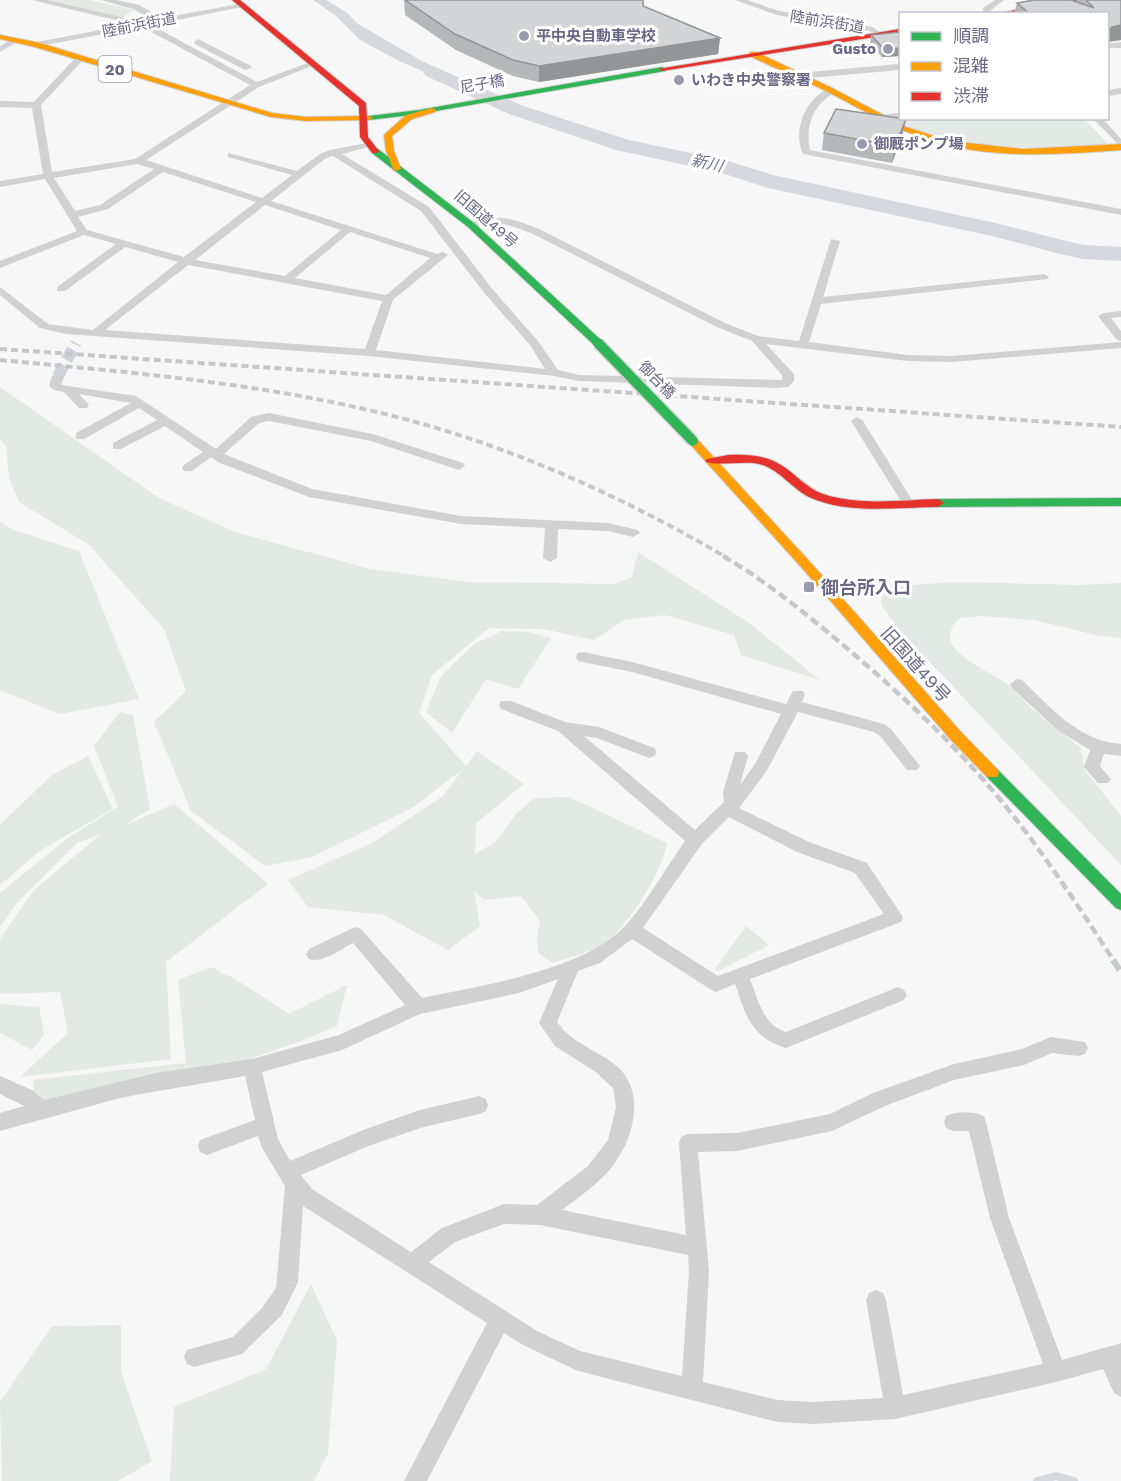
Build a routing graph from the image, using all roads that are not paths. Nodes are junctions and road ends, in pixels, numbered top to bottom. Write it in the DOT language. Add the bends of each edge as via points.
graph roads {
  1 [pos="36,0"];
  2 [pos="105,0"];
  3 [pos="260,0"];
  4 [pos="739,0"];
  5 [pos="1000,0"];
  6 [pos="1077,0"];
  7 [pos="243,2"];
  8 [pos="987,12"];
  9 [pos="1010,12"];
  10 [pos="160,20"];
  11 [pos="142,24"];
  12 [pos="899,31"];
  13 [pos="879,34"];
  14 [pos="0,37"];
  15 [pos="16,40"];
  16 [pos="37,45"];
  17 [pos="0,49"];
  18 [pos="753,54"];
  19 [pos="80,58"];
  20 [pos="313,64"];
  21 [pos="899,67"];
  22 [pos="798,76"];
  23 [pos="269,80"];
  24 [pos="256,85"];
  25 [pos="832,90"];
  26 [pos="0,104"];
  27 [pos="229,104"];
  28 [pos="36,105"];
  29 [pos="432,110"];
  30 [pos="899,116"];
  31 [pos="362,118"];
  32 [pos="880,118"];
  33 [pos="1098,120"];
  34 [pos="369,144"];
  35 [pos="1121,145"];
  36 [pos="333,152"];
  37 [pos="231,155"];
  38 [pos="138,161"];
  39 [pos="161,168"];
  40 [pos="397,169"];
  41 [pos="301,175"];
  42 [pos="48,176"];
  43 [pos="0,184"];
  44 [pos="265,202"];
  45 [pos="1121,212"];
  46 [pos="73,215"];
  47 [pos="471,225"];
  48 [pos="348,229"];
  49 [pos="83,232"];
  50 [pos="835,241"];
  51 [pos="123,244"];
  52 [pos="458,252"];
  53 [pos="437,257"];
  54 [pos="185,261"];
  55 [pos="0,265"];
  56 [pos="1044,277"];
  57 [pos="287,280"];
  58 [pos="61,289"];
  59 [pos="0,290"];
  60 [pos="388,299"];
  61 [pos="816,301"];
  62 [pos="1121,314"];
  63 [pos="82,332"];
  64 [pos="96,333"];
  65 [pos="1121,338"];
  66 [pos="756,339"];
  67 [pos="76,343"];
  68 [pos="598,343"];
  69 [pos="803,345"];
  70 [pos="1121,345"];
  71 [pos="369,353"];
  72 [pos="554,373"];
  73 [pos="58,376"];
  74 [pos="68,390"];
  75 [pos="140,403"];
  76 [pos="84,405"];
  77 [pos="165,421"];
  78 [pos="857,421"];
  79 [pos="80,436"];
  80 [pos="693,441"];
  81 [pos="117,446"];
  82 [pos="213,453"];
  83 [pos="711,461"];
  84 [pos="459,466"];
  85 [pos="188,468"];
  86 [pos="1121,502"];
  87 [pos="908,503"];
  88 [pos="552,524"];
  89 [pos="633,533"];
  90 [pos="550,558"];
  91 [pos="583,657"];
  92 [pos="1017,684"];
  93 [pos="794,704"];
  94 [pos="506,705"];
  95 [pos="563,728"];
  96 [pos="1099,747"];
  97 [pos="1121,750"];
  98 [pos="649,752"];
  99 [pos="740,756"];
  100 [pos="912,766"];
  101 [pos="1103,779"];
  102 [pos="730,806"];
  103 [pos="695,840"];
  104 [pos="1121,904"];
  105 [pos="632,930"];
  106 [pos="315,954"];
  107 [pos="571,968"];
  108 [pos="741,977"];
  109 [pos="898,995"];
  110 [pos="417,1007"];
  111 [pos="1079,1048"];
  112 [pos="252,1067"];
  113 [pos="0,1085"];
  114 [pos="479,1105"];
  115 [pos="40,1109"];
  116 [pos="0,1122"];
  117 [pos="953,1122"];
  118 [pos="265,1125"];
  119 [pos="207,1146"];
  120 [pos="290,1178"];
  121 [pos="540,1215"];
  122 [pos="697,1247"];
  123 [pos="412,1264"];
  124 [pos="876,1300"];
  125 [pos="500,1319"];
  126 [pos="1114,1355"];
  127 [pos="194,1356"];
  128 [pos="1056,1372"];
  129 [pos="1121,1386"];
  130 [pos="692,1387"];
  131 [pos="895,1408"];
  132 [pos="415,1481"];
  1 -- 11 [label="street"];
  2 -- 10 [label="street" via="136,7"];
  3 -- 7 [label="street, 陸前浜街道"];
  4 -- 13 [label="street, 陸前浜街道" via="777,13 873,29"];
  5 -- 8 [label="street"];
  6 -- 9 [label="street"];
  7 -- 10 [label="street, 陸前浜街道"];
  7 -- 20 [label="street"];
  10 -- 11 [label="street, 陸前浜街道"];
  10 -- 23 [label="street"];
  11 -- 16 [label="street, 陸前浜街道"];
  11 -- 24 [label="street"];
  12 -- 13 [label="street, 20"];
  13 -- 18 [label="street, 20"];
  14 -- 15 [label="street, 20"];
  15 -- 16 [label="street, 20"];
  15 -- 17 [label="street"];
  16 -- 19 [label="street, 20"];
  18 -- 22 [label="street"];
  18 -- 29 [label="street, 尼子橋 / 20"];
  19 -- 27 [label="street, 20"];
  19 -- 28 [label="street"];
  20 -- 23 [label="street"];
  20 -- 31 [label="street" via="363,105"];
  21 -- 22 [label="street"];
  22 -- 25 [label="street"];
  23 -- 24 [label="street"];
  24 -- 27 [label="street"];
  25 -- 32 [label="street"];
  25 -- 45 [label="street" via="810,108 802,136 806,152"];
  26 -- 28 [label="street"];
  27 -- 31 [label="street, 20" via="294,120"];
  27 -- 38 [label="street"];
  28 -- 42 [label="street"];
  29 -- 31 [label="street, 20"];
  29 -- 40 [label="street" via="409,117 388,135"];
  30 -- 32 [label="street"];
  31 -- 34 [label="street" via="364,137"];
  32 -- 35 [label="street" via="929,138 987,150 1054,153"];
  33 -- 35 [label="street"];
  34 -- 36 [label="street"];
  34 -- 40 [label="street, 旧国道49号"];
  36 -- 41 [label="street"];
  36 -- 52 [label="street" via="425,209"];
  37 -- 41 [label="street"];
  38 -- 39 [label="street"];
  38 -- 42 [label="street"];
  39 -- 44 [label="street"];
  39 -- 46 [label="street" via="104,207"];
  40 -- 47 [label="street, 旧国道49号"];
  41 -- 44 [label="street"];
  42 -- 43 [label="street"];
  42 -- 46 [label="street"];
  44 -- 48 [label="street"];
  44 -- 54 [label="street"];
  46 -- 49 [label="street"];
  47 -- 66 [label="street" via="493,219 509,220"];
  47 -- 68 [label="street, 旧国道49号"];
  48 -- 53 [label="street"];
  48 -- 57 [label="street"];
  49 -- 51 [label="street"];
  49 -- 55 [label="street"];
  50 -- 61 [label="street"];
  51 -- 54 [label="street"];
  51 -- 58 [label="street"];
  52 -- 53 [label="street"];
  52 -- 72 [label="street"];
  53 -- 60 [label="street"];
  54 -- 57 [label="street"];
  54 -- 64 [label="street"];
  56 -- 61 [label="street"];
  57 -- 60 [label="street"];
  59 -- 63 [label="street" via="44,326"];
  60 -- 71 [label="street"];
  61 -- 69 [label="street"];
  62 -- 65 [label="street" via="1103,316"];
  63 -- 64 [label="street"];
  63 -- 67 [label="street"];
  64 -- 71 [label="street"];
  66 -- 69 [label="street"];
  66 -- 72 [label="street" via="788,374 784,385 579,378"];
  68 -- 80 [label="street, 御台橋, bridge"];
  69 -- 70 [label="street" via="908,358 952,359"];
  71 -- 72 [label="street"];
  73 -- 74 [label="street" via="55,386"];
  74 -- 75 [label="street" via="125,396"];
  74 -- 76 [label="street"];
  75 -- 77 [label="street"];
  75 -- 79 [label="street"];
  77 -- 81 [label="street"];
  77 -- 82 [label="street"];
  78 -- 87 [label="street"];
  80 -- 83 [label="street, 旧国道49号"];
  82 -- 84 [label="street" via="255,420 269,417 345,431"];
  82 -- 85 [label="street"];
  82 -- 88 [label="street" via="277,483 330,498 461,520"];
  83 -- 87 [label="street" via="751,458 775,467 798,486 847,503"];
  83 -- 104 [label="street, 旧国道49号" via="956,736"];
  86 -- 87 [label="street"];
  88 -- 89 [label="street" via="608,527"];
  88 -- 90 [label="street"];
  91 -- 93 [label="street"];
  92 -- 96 [label="street" via="1081,739"];
  93 -- 100 [label="street" via="879,728"];
  93 -- 102 [label="street" via="762,768"];
  94 -- 95 [label="street"];
  95 -- 98 [label="street" via="599,733"];
  95 -- 103 [label="street"];
  96 -- 97 [label="street"];
  96 -- 101 [label="street" via="1092,767"];
  99 -- 102 [label="street"];
  102 -- 103 [label="street"];
  102 -- 108 [label="street" via="803,847 861,868 895,917"];
  103 -- 105 [label="street"];
  105 -- 107 [label="street" via="594,958"];
  105 -- 108 [label="street" via="716,984"];
  106 -- 110 [label="street" via="355,934"];
  107 -- 110 [label="street" via="519,985"];
  107 -- 121 [label="street" via="548,1023 564,1043 614,1075 626,1101 624,1120 622,1133 602,1167"];
  108 -- 109 [label="street" via="765,1032 786,1040"];
  110 -- 112 [label="street" via="342,1042"];
  111 -- 122 [label="street" via="1051,1045 1024,1057 954,1072 879,1099 832,1122 738,1142 688,1143"];
  112 -- 115 [label="street" via="211,1071"];
  112 -- 118 [label="street"];
  113 -- 115 [label="street" via="26,1096"];
  114 -- 120 [label="street" via="420,1119 363,1139"];
  115 -- 116 [label="street"];
  117 -- 128 [label="street" via="977,1122 984,1164 1011,1253"];
  118 -- 119 [label="street"];
  118 -- 120 [label="street" via="269,1142"];
  120 -- 123 [label="street" via="305,1196"];
  120 -- 127 [label="street" via="285,1295 240,1344"];
  121 -- 122 [label="street"];
  121 -- 123 [label="street" via="504,1214 472,1225 449,1235"];
  122 -- 130 [label="street"];
  123 -- 125 [label="street"];
  124 -- 131 [label="street"];
  125 -- 130 [label="street" via="578,1360"];
  125 -- 132 [label="street"];
  126 -- 128 [label="street"];
  126 -- 129 [label="street"];
  128 -- 131 [label="street"];
  130 -- 131 [label="street" via="778,1411"];
}
